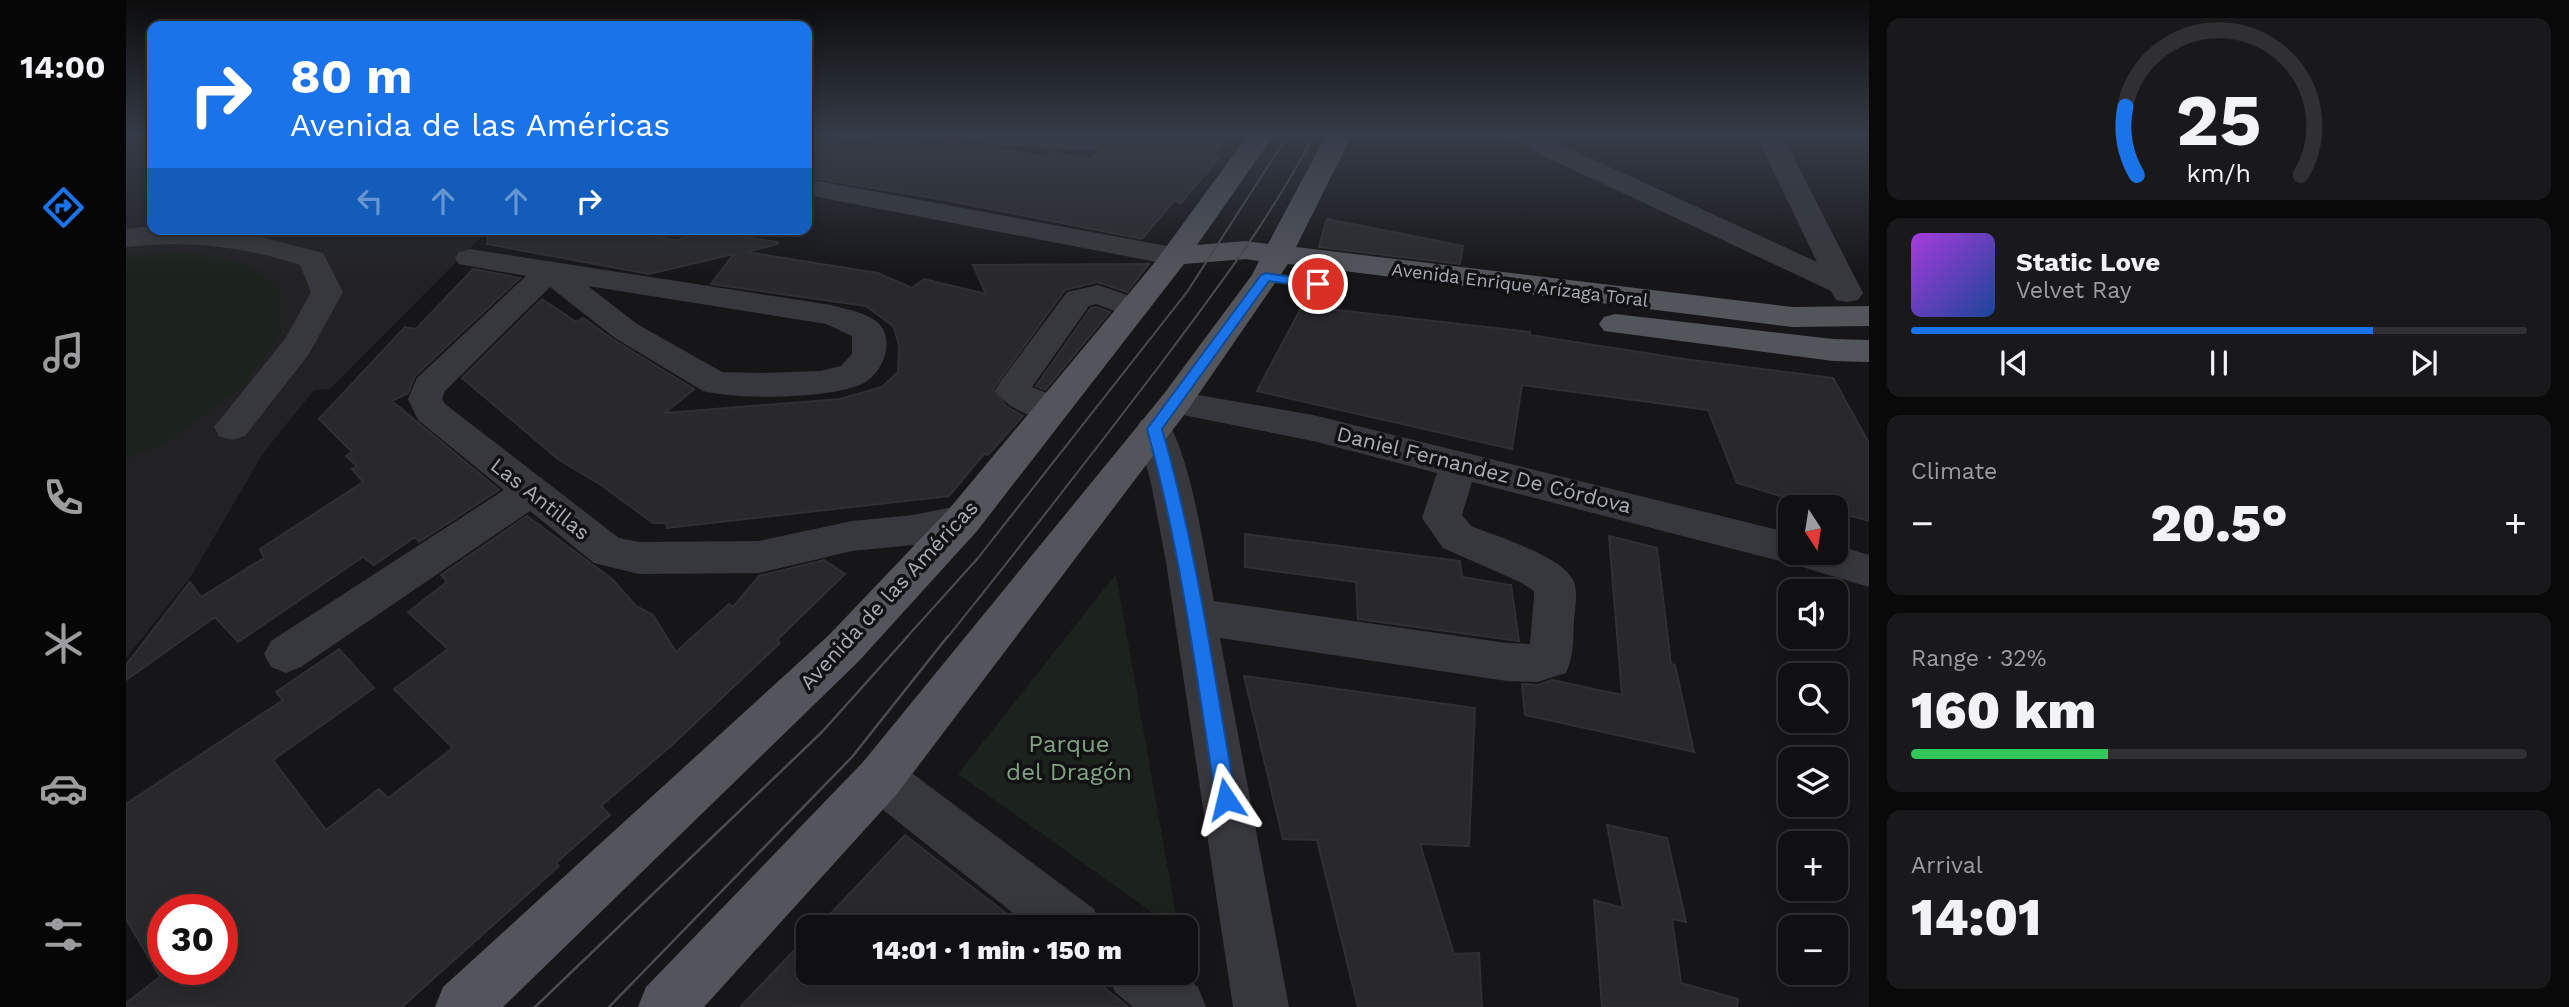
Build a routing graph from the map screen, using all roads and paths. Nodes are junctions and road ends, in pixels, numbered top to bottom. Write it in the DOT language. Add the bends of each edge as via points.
graph roads {
  1 [pos="1226,182"];
  2 [pos="1315,182"];
  3 [pos="1620,182"];
  4 [pos="1792,182"];
  5 [pos="812,188"];
  6 [pos="147,235"];
  7 [pos="219,235"];
  8 [pos="126,238"];
  9 [pos="1172,256"];
  10 [pos="470,258"];
  11 [pos="1271,266"];
  12 [pos="549,271"];
  13 [pos="1842,285"];
  14 [pos="1865,316"];
  15 [pos="1869,351"];
  16 [pos="1165,416"];
  17 [pos="232,427"];
  18 [pos="1440,450"];
  19 [pos="530,492"];
  20 [pos="963,520"];
  21 [pos="852,536"];
  22 [pos="1778,546"];
  23 [pos="1848,565"];
  24 [pos="1869,571"];
  25 [pos="901,586"];
  26 [pos="1195,616"];
  27 [pos="286,654"];
  28 [pos="880,778"];
  29 [pos="1058,915"];
  30 [pos="1150,985"];
  31 [pos="463,1007"];
  32 [pos="666,1007"];
  33 [pos="1178,1007"];
  34 [pos="1261,1007"];
  1 -- 9 [label="main road, Avenida de las Américas"];
  2 -- 11 [label="main road"];
  3 -- 13 [label="street"];
  4 -- 13 [label="street"];
  5 -- 9 [label="street"];
  6 -- 8 [label="street"];
  7 -- 17 [label="street" via="264,242 312,259 327,292 316,319 290,356"];
  9 -- 11 [label="main road, Avenida Enrique Arízaga Toral" via="1246,250"];
  9 -- 20 [label="main road, Avenida de las Américas"];
  10 -- 12 [label="street"];
  11 -- 14 [label="main road, Avenida Enrique Arízaga Toral" via="1792,317"];
  11 -- 15 [label="main road, Avenida Enrique Arízaga Toral" via="1696,335"];
  11 -- 16 [label="main road"];
  12 -- 12 [label="street" via="626,331 715,383 761,385 835,379 852,375 869,354 866,330 831,315"];
  12 -- 19 [label="street, Las Antillas" via="429,386 425,399 430,411"];
  13 -- 14 [label="street"];
  16 -- 18 [label="street, Daniel Fernandez De Córdova" via="1313,428"];
  16 -- 26 [label="street" via="1170,482"];
  16 -- 28 [label="main road"];
  18 -- 22 [label="street, Daniel Fernandez De Córdova"];
  18 -- 26 [label="street" via="1442,518 1457,537 1553,582 1550,660 1507,662"];
  19 -- 21 [label="street, Las Antillas" via="608,552 639,558 759,557"];
  19 -- 27 [label="street"];
  20 -- 21 [label="street, Las Antillas"];
  20 -- 25 [label="main road, Avenida de las Américas"];
  21 -- 25 [label="street" via="886,551"];
  23 -- 24 [label="street"];
  25 -- 31 [label="main road, Avenida de las Américas" via="844,648"];
  26 -- 34 [label="street"];
  28 -- 29 [label="street"];
  28 -- 32 [label="main road"];
  30 -- 33 [label="street"];
}
